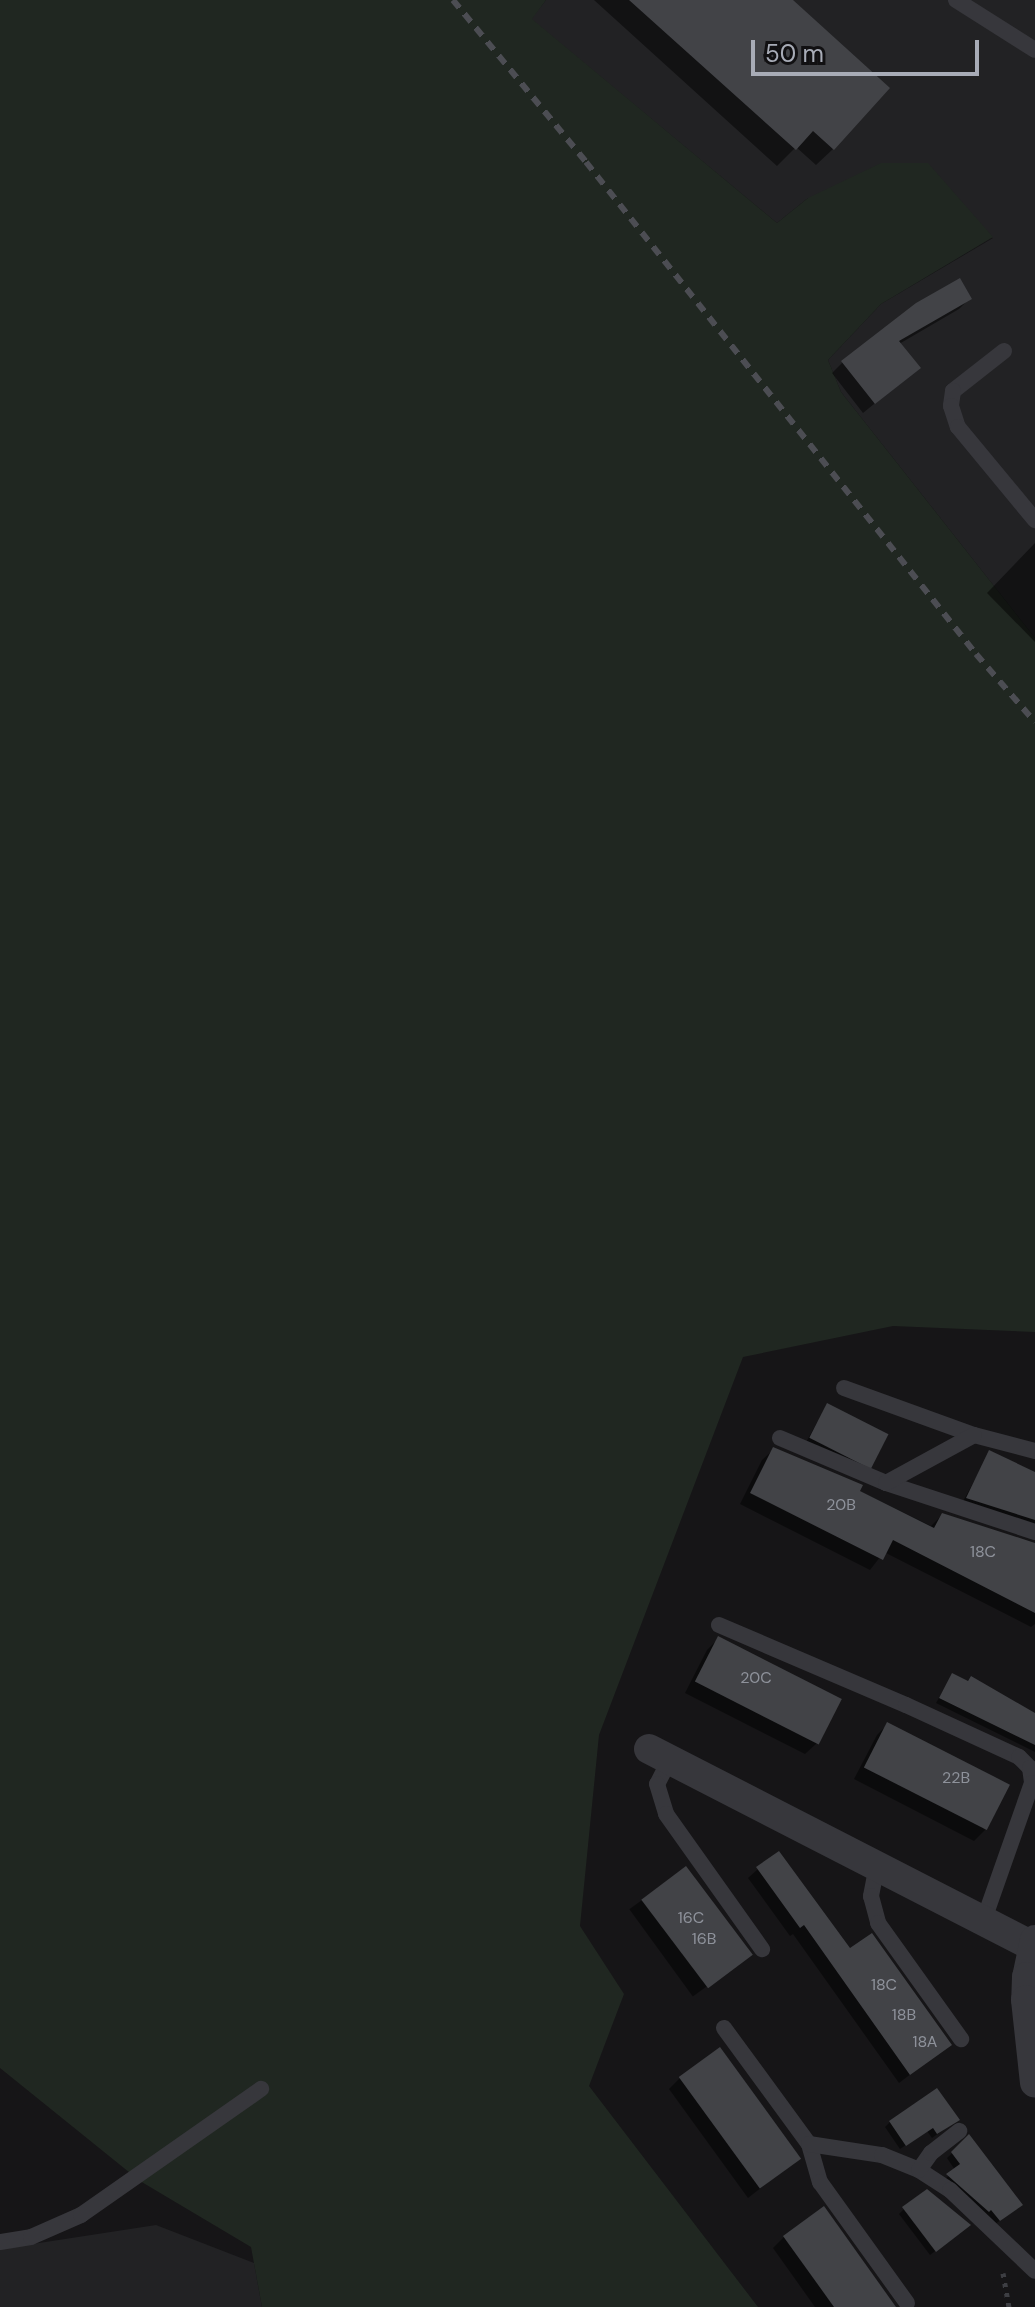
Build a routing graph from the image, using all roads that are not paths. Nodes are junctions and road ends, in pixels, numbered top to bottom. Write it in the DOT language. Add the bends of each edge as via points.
graph roads {
  1 [pos="956,0"];
  2 [pos="1035,50"];
  3 [pos="1004,351"];
  4 [pos="1035,520"];
  5 [pos="844,1388"];
  6 [pos="974,1435"];
  7 [pos="780,1438"];
  8 [pos="1035,1451"];
  9 [pos="886,1483"];
  10 [pos="1035,1532"];
  11 [pos="719,1625"];
  12 [pos="659,1754"];
  13 [pos="877,1865"];
  14 [pos="984,1919"];
  15 [pos="1033,1943"];
  16 [pos="762,1949"];
  17 [pos="724,2028"];
  18 [pos="961,2039"];
  19 [pos="1035,2083"];
  20 [pos="261,2089"];
  21 [pos="959,2131"];
  22 [pos="809,2144"];
  23 [pos="919,2170"];
  24 [pos="0,2242"];
  25 [pos="1035,2271"];
  26 [pos="907,2303"];
  1 -- 2 [label="lane"];
  3 -- 4 [label="lane" via="953,391 951,406 958,427"];
  5 -- 6 [label="lane"];
  6 -- 8 [label="lane"];
  6 -- 9 [label="lane"];
  7 -- 9 [label="lane"];
  9 -- 10 [label="lane"];
  11 -- 14 [label="lane" via="920,1711 1019,1757 1030,1768 1032,1783"];
  12 -- 13 [label="street"];
  12 -- 16 [label="lane" via="657,1784 666,1814"];
  13 -- 14 [label="street"];
  13 -- 18 [label="lane" via="871,1896 878,1923"];
  14 -- 15 [label="street"];
  15 -- 19 [label="street" via="1026,2000"];
  17 -- 22 [label="lane"];
  20 -- 24 [label="lane" via="81,2215 31,2237"];
  21 -- 23 [label="lane"];
  22 -- 23 [label="lane" via="882,2155"];
  22 -- 26 [label="lane" via="820,2182"];
  23 -- 25 [label="lane" via="950,2190"];
}
